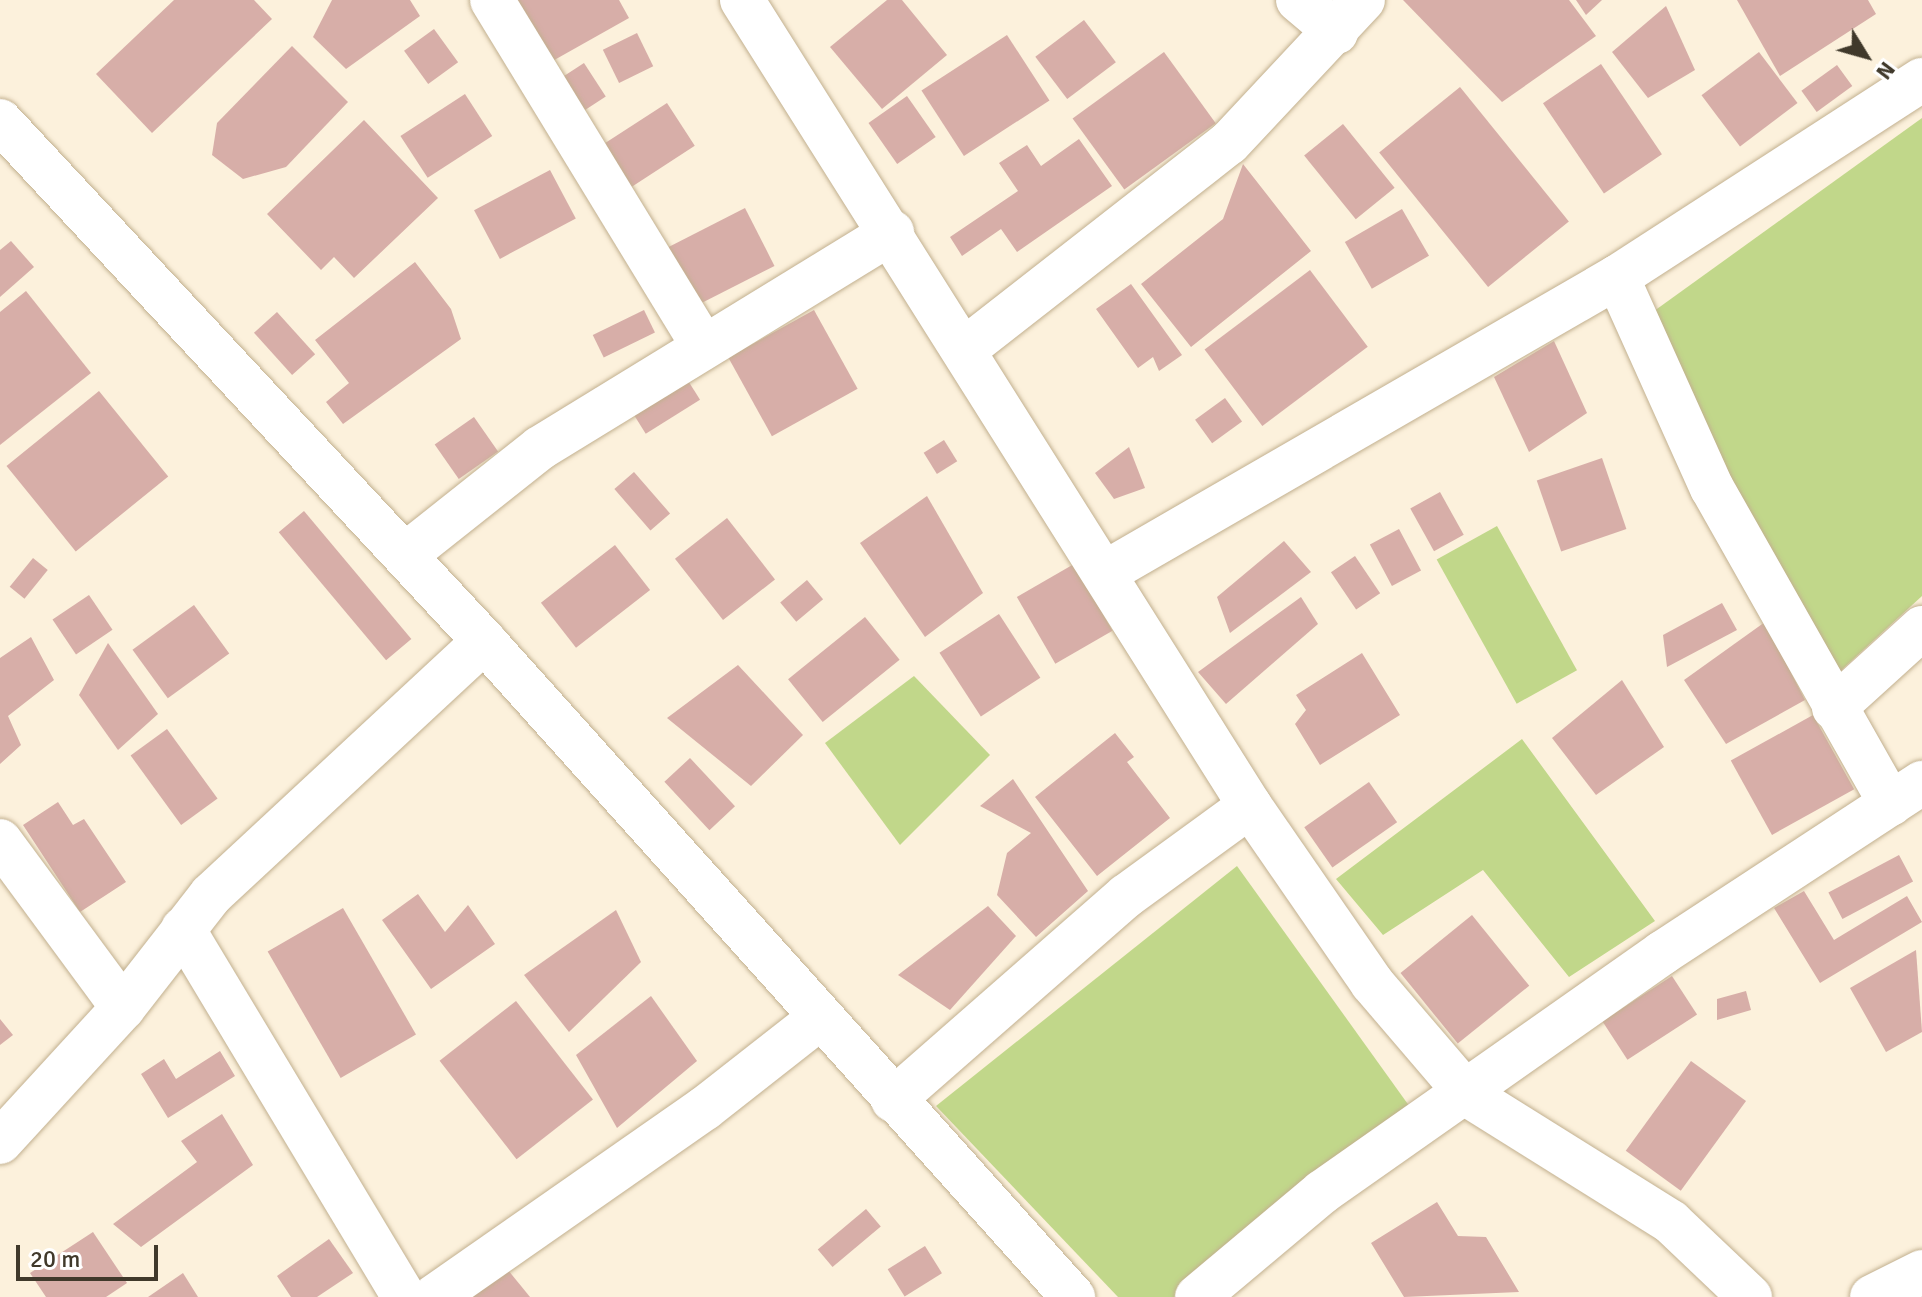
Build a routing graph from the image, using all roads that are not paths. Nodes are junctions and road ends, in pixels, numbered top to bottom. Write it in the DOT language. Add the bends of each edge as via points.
graph roads {
  1 [pos="492,0"];
  2 [pos="742,0"];
  3 [pos="1298,0"];
  4 [pos="1363,0"];
  5 [pos="1336,32"];
  6 [pos="1922,80"];
  7 [pos="0,121"];
  8 [pos="892,232"];
  9 [pos="1617,277"];
  10 [pos="703,346"];
  11 [pos="965,349"];
  12 [pos="405,555"];
  13 [pos="1108,571"];
  14 [pos="1922,628"];
  15 [pos="484,641"];
  16 [pos="1834,708"];
  17 [pos="1906,794"];
  18 [pos="1250,806"];
  19 [pos="0,841"];
  20 [pos="183,929"];
  21 [pos="123,1008"];
  22 [pos="821,1017"];
  23 [pos="1468,1095"];
  24 [pos="893,1100"];
  25 [pos="0,1142"];
  26 [pos="1922,1272"];
  27 [pos="1071,1296"];
  28 [pos="404,1297"];
  29 [pos="434,1297"];
  30 [pos="1197,1297"];
  31 [pos="1750,1297"];
  32 [pos="1872,1297"];
  1 -- 10 [label="street"];
  2 -- 8 [label="street"];
  3 -- 5 [label="street"];
  4 -- 5 [label="street"];
  5 -- 11 [label="street" via="1229,143"];
  6 -- 9 [label="street"];
  7 -- 12 [label="street"];
  8 -- 10 [label="street"];
  8 -- 11 [label="street"];
  9 -- 13 [label="street"];
  9 -- 16 [label="street" via="1712,488"];
  10 -- 12 [label="street" via="540,448"];
  11 -- 13 [label="street"];
  12 -- 15 [label="street"];
  13 -- 18 [label="street"];
  14 -- 16 [label="street"];
  15 -- 20 [label="street"];
  15 -- 22 [label="street"];
  16 -- 17 [label="street"];
  17 -- 23 [label="street" via="1662,953"];
  18 -- 23 [label="street" via="1372,983"];
  18 -- 24 [label="street" via="1126,896"];
  19 -- 21 [label="street"];
  20 -- 21 [label="street"];
  20 -- 28 [label="street"];
  21 -- 25 [label="street"];
  22 -- 24 [label="street"];
  22 -- 29 [label="street" via="705,1108"];
  23 -- 30 [label="street" via="1322,1192"];
  23 -- 31 [label="street" via="1671,1222"];
  24 -- 27 [label="street"];
  26 -- 32 [label="street"];
}
